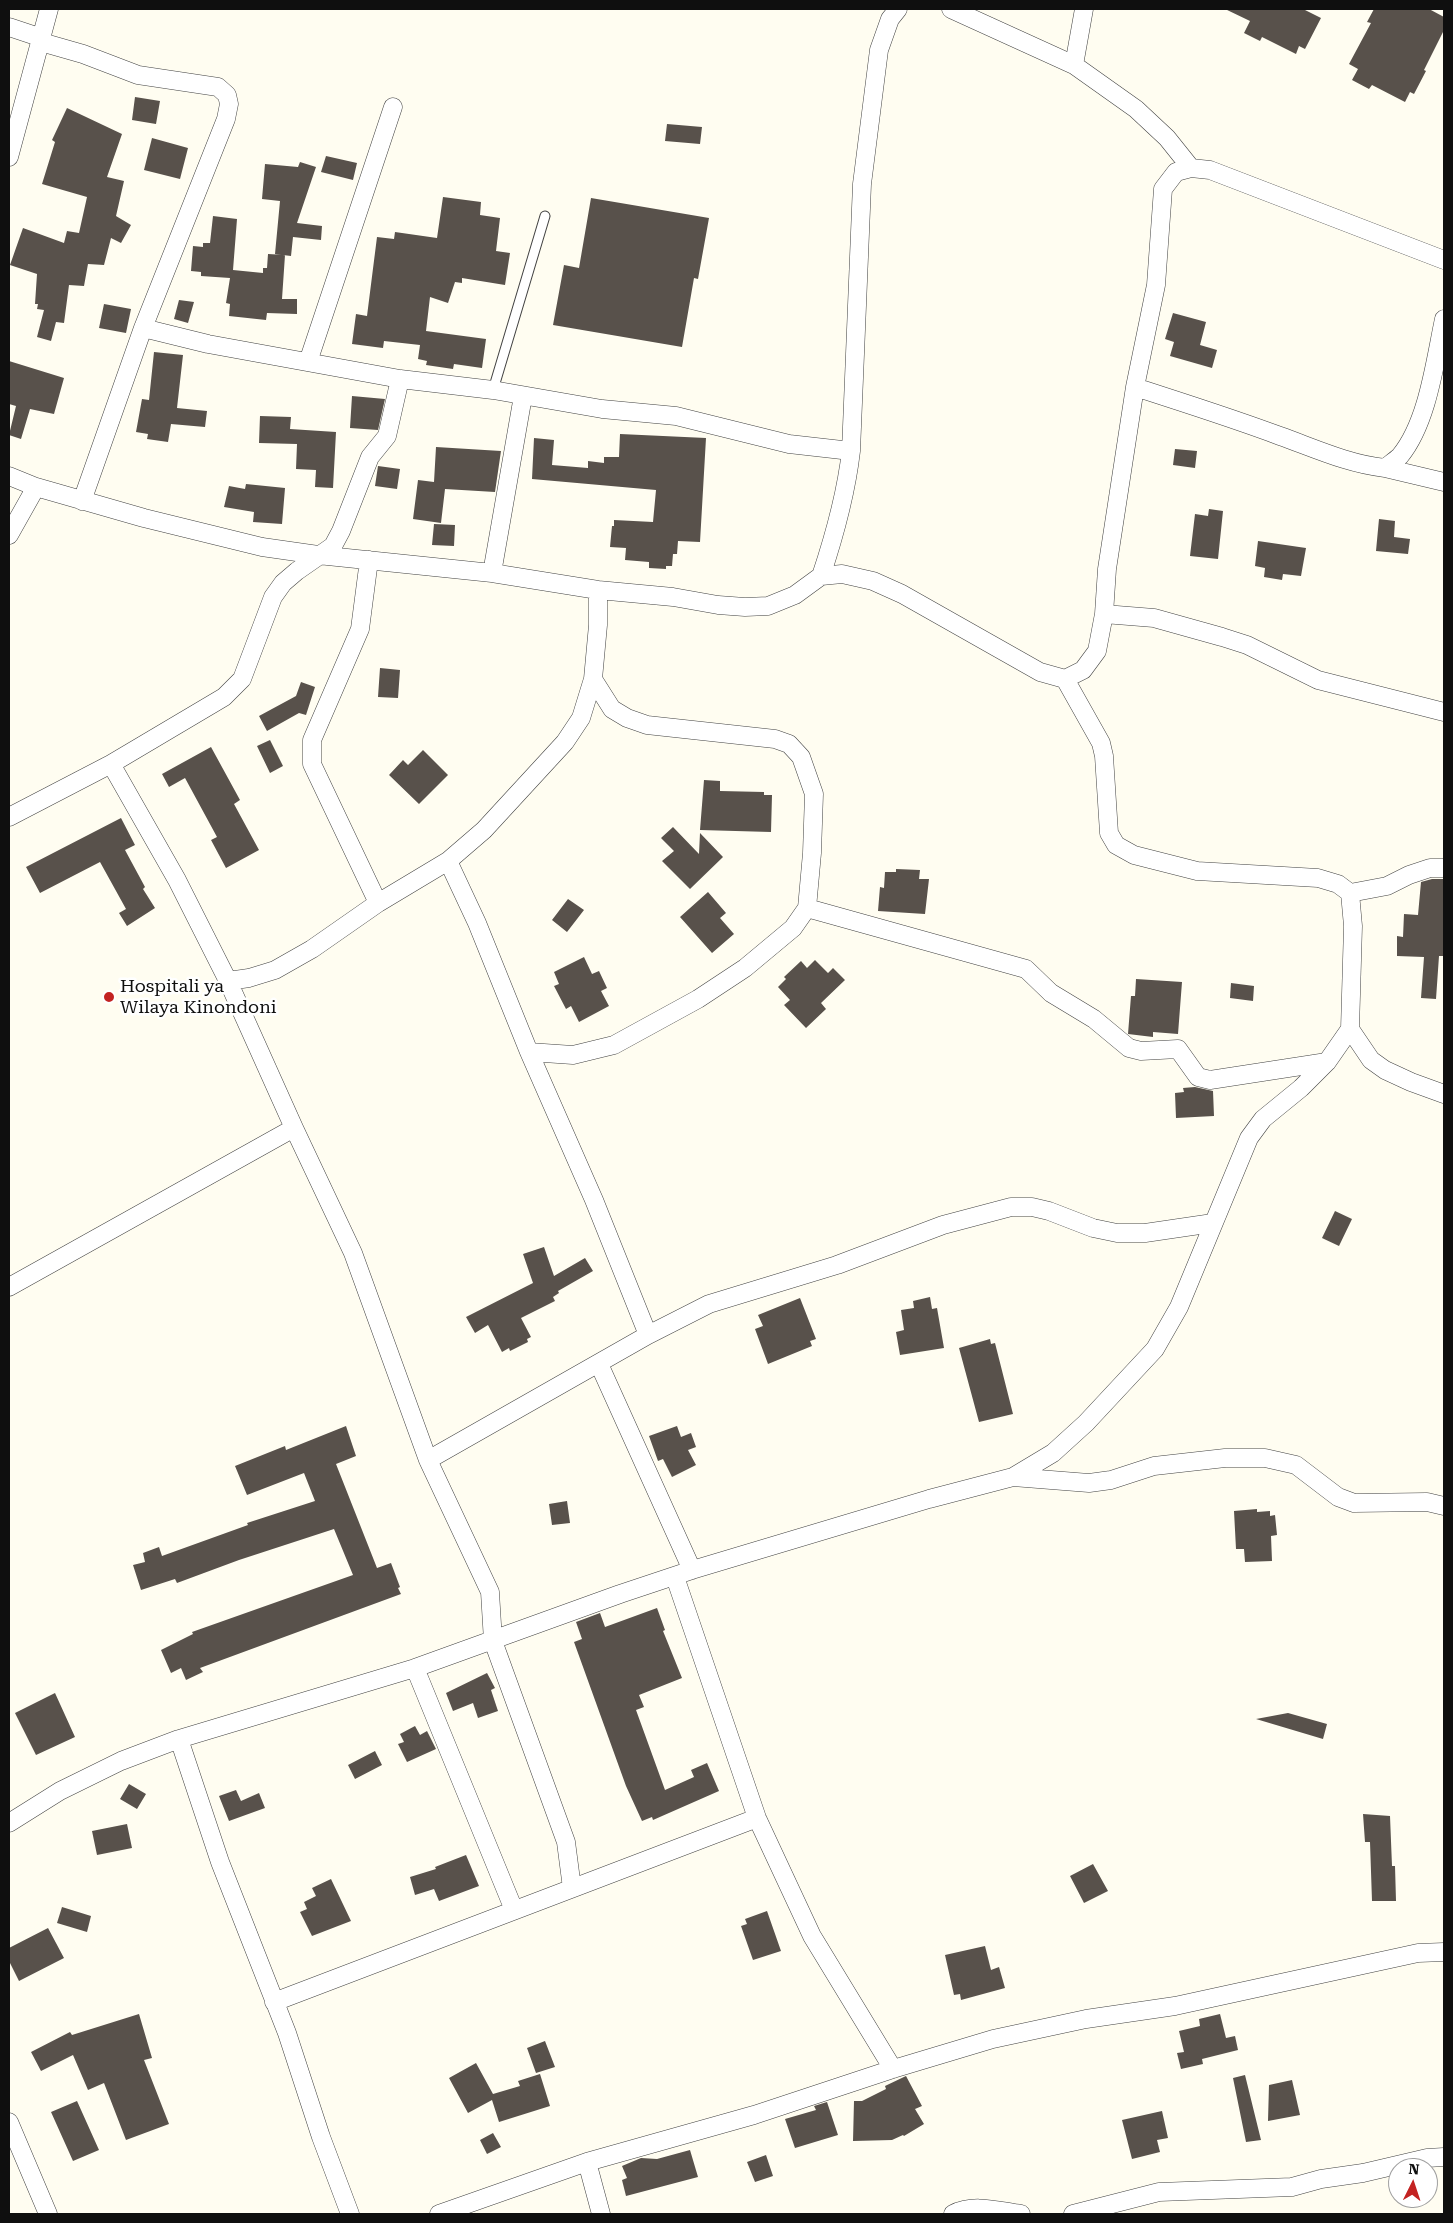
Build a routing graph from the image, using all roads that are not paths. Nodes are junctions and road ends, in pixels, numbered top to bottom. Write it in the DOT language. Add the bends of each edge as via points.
graph roads {
  1 [pos="49,9"];
  2 [pos="898,9"];
  3 [pos="951,9"];
  4 [pos="1084,9"];
  5 [pos="9,27"];
  6 [pos="41,40"];
  7 [pos="1074,65"];
  8 [pos="393,107"];
  9 [pos="9,157"];
  10 [pos="1192,168"];
  11 [pos="546,216"];
  12 [pos="1444,260"];
  13 [pos="1444,319"];
  14 [pos="142,328"];
  15 [pos="308,362"];
  16 [pos="400,379"];
  17 [pos="1136,387"];
  18 [pos="493,390"];
  19 [pos="523,396"];
  20 [pos="850,452"];
  21 [pos="1385,468"];
  22 [pos="9,476"];
  23 [pos="1444,482"];
  24 [pos="36,487"];
  25 [pos="82,501"];
  26 [pos="9,535"];
  27 [pos="318,555"];
  28 [pos="369,560"];
  29 [pos="492,573"];
  30 [pos="821,576"];
  31 [pos="598,590"];
  32 [pos="1104,614"];
  33 [pos="592,679"];
  34 [pos="1065,679"];
  35 [pos="1444,712"];
  36 [pos="111,764"];
  37 [pos="9,817"];
  38 [pos="448,861"];
  39 [pos="1444,868"];
  40 [pos="1350,893"];
  41 [pos="378,903"];
  42 [pos="807,908"];
  43 [pos="228,981"];
  44 [pos="1350,1029"];
  45 [pos="529,1052"];
  46 [pos="1326,1062"];
  47 [pos="1444,1094"];
  48 [pos="294,1128"];
  49 [pos="1213,1223"];
  50 [pos="9,1287"];
  51 [pos="648,1336"];
  52 [pos="599,1364"];
  53 [pos="428,1460"];
  54 [pos="1013,1477"];
  55 [pos="1444,1506"];
  56 [pos="692,1570"];
  57 [pos="675,1577"];
  58 [pos="493,1641"];
  59 [pos="415,1668"];
  60 [pos="180,1739"];
  61 [pos="758,1818"];
  62 [pos="9,1823"];
  63 [pos="572,1888"];
  64 [pos="514,1910"];
  65 [pos="1444,1952"];
  66 [pos="274,2002"];
  67 [pos="893,2069"];
  68 [pos="9,2122"];
  69 [pos="1444,2157"];
  70 [pos="587,2162"];
  71 [pos="48,2214"];
  72 [pos="350,2214"];
  73 [pos="439,2214"];
  74 [pos="601,2214"];
  75 [pos="953,2214"];
  76 [pos="1021,2214"];
  77 [pos="1073,2214"];
  1 -- 6 [label="street"];
  2 -- 20 [label="street" via="890,19 879,50 862,184"];
  3 -- 7 [label="street"];
  4 -- 7 [label="street"];
  5 -- 6 [label="street"];
  6 -- 9 [label="street"];
  6 -- 14 [label="street" via="146,77 218,87 227,95 226,119"];
  7 -- 10 [label="street" via="1136,109 1167,138"];
  8 -- 15 [label="street"];
  10 -- 12 [label="street" via="1217,173"];
  10 -- 17 [label="street" via="1176,172 1163,189 1156,285"];
  11 -- 18 [label="lane"];
  13 -- 21 [label="street" via="1426,400 1416,428 1400,456"];
  14 -- 15 [label="street"];
  14 -- 25 [label="street"];
  15 -- 16 [label="street"];
  16 -- 18 [label="street"];
  16 -- 27 [label="street" via="387,436 370,457 333,546"];
  17 -- 21 [label="street" via="1335,456"];
  17 -- 32 [label="street" via="1107,570"];
  18 -- 19 [label="street"];
  19 -- 20 [label="street" via="602,409 676,416 789,444"];
  19 -- 29 [label="street"];
  20 -- 30 [label="street" via="847,486"];
  21 -- 23 [label="street"];
  22 -- 24 [label="street"];
  24 -- 25 [label="street"];
  24 -- 26 [label="street"];
  25 -- 27 [label="street" via="262,547"];
  27 -- 28 [label="street"];
  27 -- 36 [label="street" via="283,583 273,597 242,679 224,697"];
  28 -- 29 [label="street"];
  28 -- 41 [label="street" via="360,629 312,740 312,764"];
  29 -- 31 [label="street"];
  30 -- 31 [label="street" via="795,595 768,606 718,605"];
  30 -- 34 [label="street" via="842,574 872,581 902,594 1040,672"];
  31 -- 33 [label="street"];
  32 -- 34 [label="street" via="1097,651 1083,670"];
  32 -- 35 [label="street" via="1154,618 1222,637 1247,645 1318,680"];
  33 -- 38 [label="street" via="581,718 565,742 484,830"];
  33 -- 42 [label="street" via="612,709 647,725 741,734 789,744 801,757 814,794"];
  34 -- 40 [label="street" via="1101,743 1109,833 1116,845 1134,855 1197,871 1318,878 1338,884"];
  36 -- 37 [label="street"];
  36 -- 43 [label="street" via="177,880"];
  38 -- 41 [label="street"];
  38 -- 45 [label="street"];
  39 -- 40 [label="street" via="1430,868 1386,886"];
  40 -- 44 [label="street" via="1353,926"];
  41 -- 43 [label="street" via="312,949 275,970"];
  42 -- 45 [label="street" via="793,928 745,968 698,999 614,1045 573,1055"];
  42 -- 46 [label="street" via="1026,969 1051,993 1094,1019 1129,1048 1141,1051 1178,1049 1198,1077 1210,1080"];
  43 -- 48 [label="street"];
  44 -- 46 [label="street"];
  44 -- 47 [label="street" via="1370,1060 1411,1082"];
  45 -- 51 [label="street" via="594,1200"];
  46 -- 49 [label="street" via="1264,1119 1249,1138"];
  48 -- 50 [label="street"];
  48 -- 53 [label="street" via="353,1253"];
  49 -- 51 [label="street" via="1145,1233 1117,1233 1092,1228 1040,1209 1012,1207 943,1225 837,1265 709,1304"];
  49 -- 54 [label="street" via="1179,1306 1155,1349 1086,1423 1053,1453"];
  51 -- 52 [label="street"];
  52 -- 53 [label="street"];
  52 -- 56 [label="street"];
  53 -- 58 [label="street" via="490,1592"];
  54 -- 55 [label="street" via="1089,1483 1111,1480 1154,1466 1225,1458 1265,1458 1296,1465 1338,1497 1354,1503 1427,1502"];
  54 -- 56 [label="street"];
  56 -- 57 [label="street"];
  57 -- 58 [label="street"];
  57 -- 61 [label="street"];
  58 -- 59 [label="street"];
  58 -- 63 [label="street" via="566,1842"];
  59 -- 60 [label="street"];
  59 -- 64 [label="street"];
  60 -- 62 [label="street" via="121,1761 60,1791"];
  60 -- 66 [label="street" via="220,1862"];
  61 -- 63 [label="street"];
  61 -- 67 [label="street" via="812,1936"];
  63 -- 64 [label="street"];
  64 -- 66 [label="street"];
  65 -- 67 [label="street" via="1418,1954 1175,2006 1086,2019 993,2039"];
  66 -- 72 [label="street"];
  67 -- 70 [label="street" via="754,2115"];
  68 -- 71 [label="street"];
  69 -- 77 [label="street" via="1292,2187 1159,2192"];
  70 -- 73 [label="street"];
  70 -- 74 [label="street"];
  75 -- 76 [label="street" via="963,2209 980,2208"];
}
